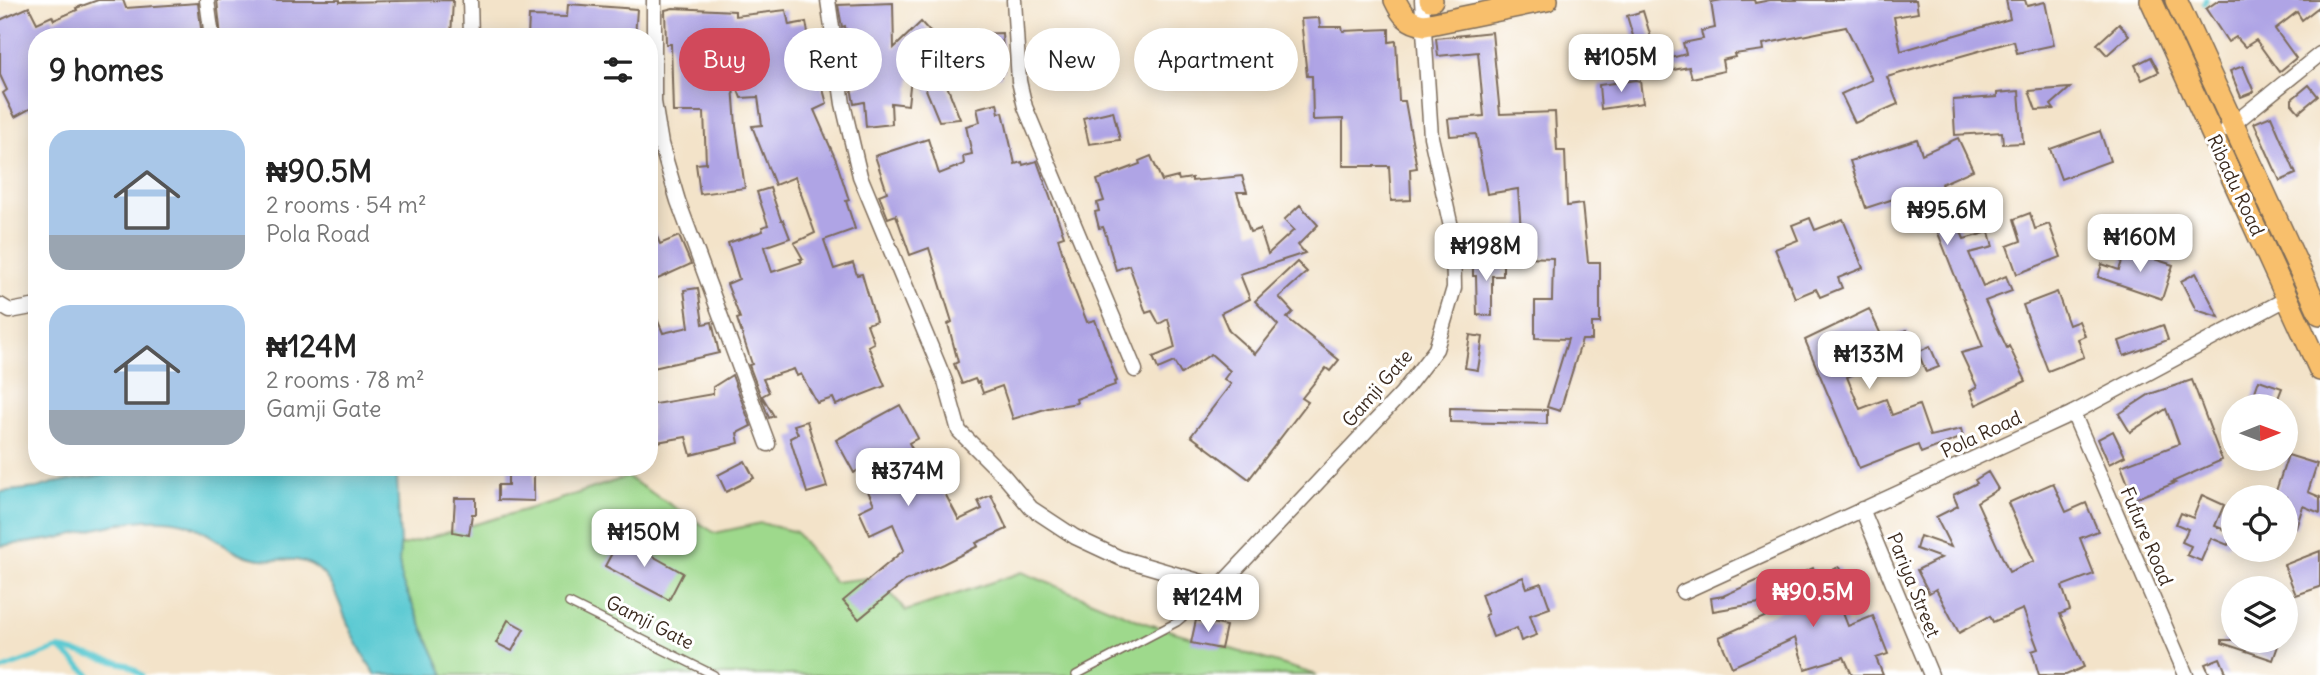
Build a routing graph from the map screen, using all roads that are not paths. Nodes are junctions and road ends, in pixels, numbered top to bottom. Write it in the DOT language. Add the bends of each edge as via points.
graph roads {
  1 [pos="207,0"];
  2 [pos="470,0"];
  3 [pos="654,0"];
  4 [pos="828,0"];
  5 [pos="1014,0"];
  6 [pos="1395,0"];
  7 [pos="1422,0"];
  8 [pos="1547,0"];
  9 [pos="2151,0"];
  10 [pos="2176,0"];
  11 [pos="1424,25"];
  12 [pos="211,28"];
  13 [pos="471,28"];
  14 [pos="654,28"];
  15 [pos="2320,54"];
  16 [pos="2233,124"];
  17 [pos="658,126"];
  18 [pos="2214,138"];
  19 [pos="2288,298"];
  20 [pos="0,305"];
  21 [pos="28,308"];
  22 [pos="2319,310"];
  23 [pos="1135,370"];
  24 [pos="2320,370"];
  25 [pos="2073,413"];
  26 [pos="768,444"];
  27 [pos="1862,509"];
  28 [pos="1219,587"];
  29 [pos="1683,592"];
  30 [pos="569,603"];
  31 [pos="714,675"];
  32 [pos="1076,675"];
  33 [pos="1931,675"];
  34 [pos="2186,675"];
  1 -- 12 [label="street"];
  2 -- 13 [label="street"];
  3 -- 14 [label="street"];
  4 -- 28 [label="street" via="843,104 860,176 945,381 959,431 1031,508 1074,537 1120,558"];
  5 -- 23 [label="street" via="1025,107"];
  6 -- 11 [label="main road" via="1406,19"];
  7 -- 11 [label="street, Gamji Gate"];
  8 -- 11 [label="main road"];
  9 -- 18 [label="main road, Ribadu Road"];
  10 -- 16 [label="main road"];
  11 -- 28 [label="street, Gamji Gate" via="1431,137 1453,236 1454,288 1436,349 1402,393"];
  15 -- 16 [label="street"];
  16 -- 18 [label="street"];
  16 -- 22 [label="main road"];
  17 -- 26 [label="street" via="678,201"];
  18 -- 19 [label="main road, Ribadu Road"];
  19 -- 24 [label="main road, Ribadu Road"];
  19 -- 25 [label="street, Pola Road"];
  20 -- 21 [label="street" via="10,311"];
  25 -- 27 [label="street, Pola Road"];
  25 -- 34 [label="street, Fufure Road"];
  27 -- 29 [label="street, Pola Road"];
  27 -- 33 [label="street, Pariya Street"];
  28 -- 32 [label="lane, Gamji Gate" via="1177,622"];
  30 -- 31 [label="lane, Gamji Gate"];
}
